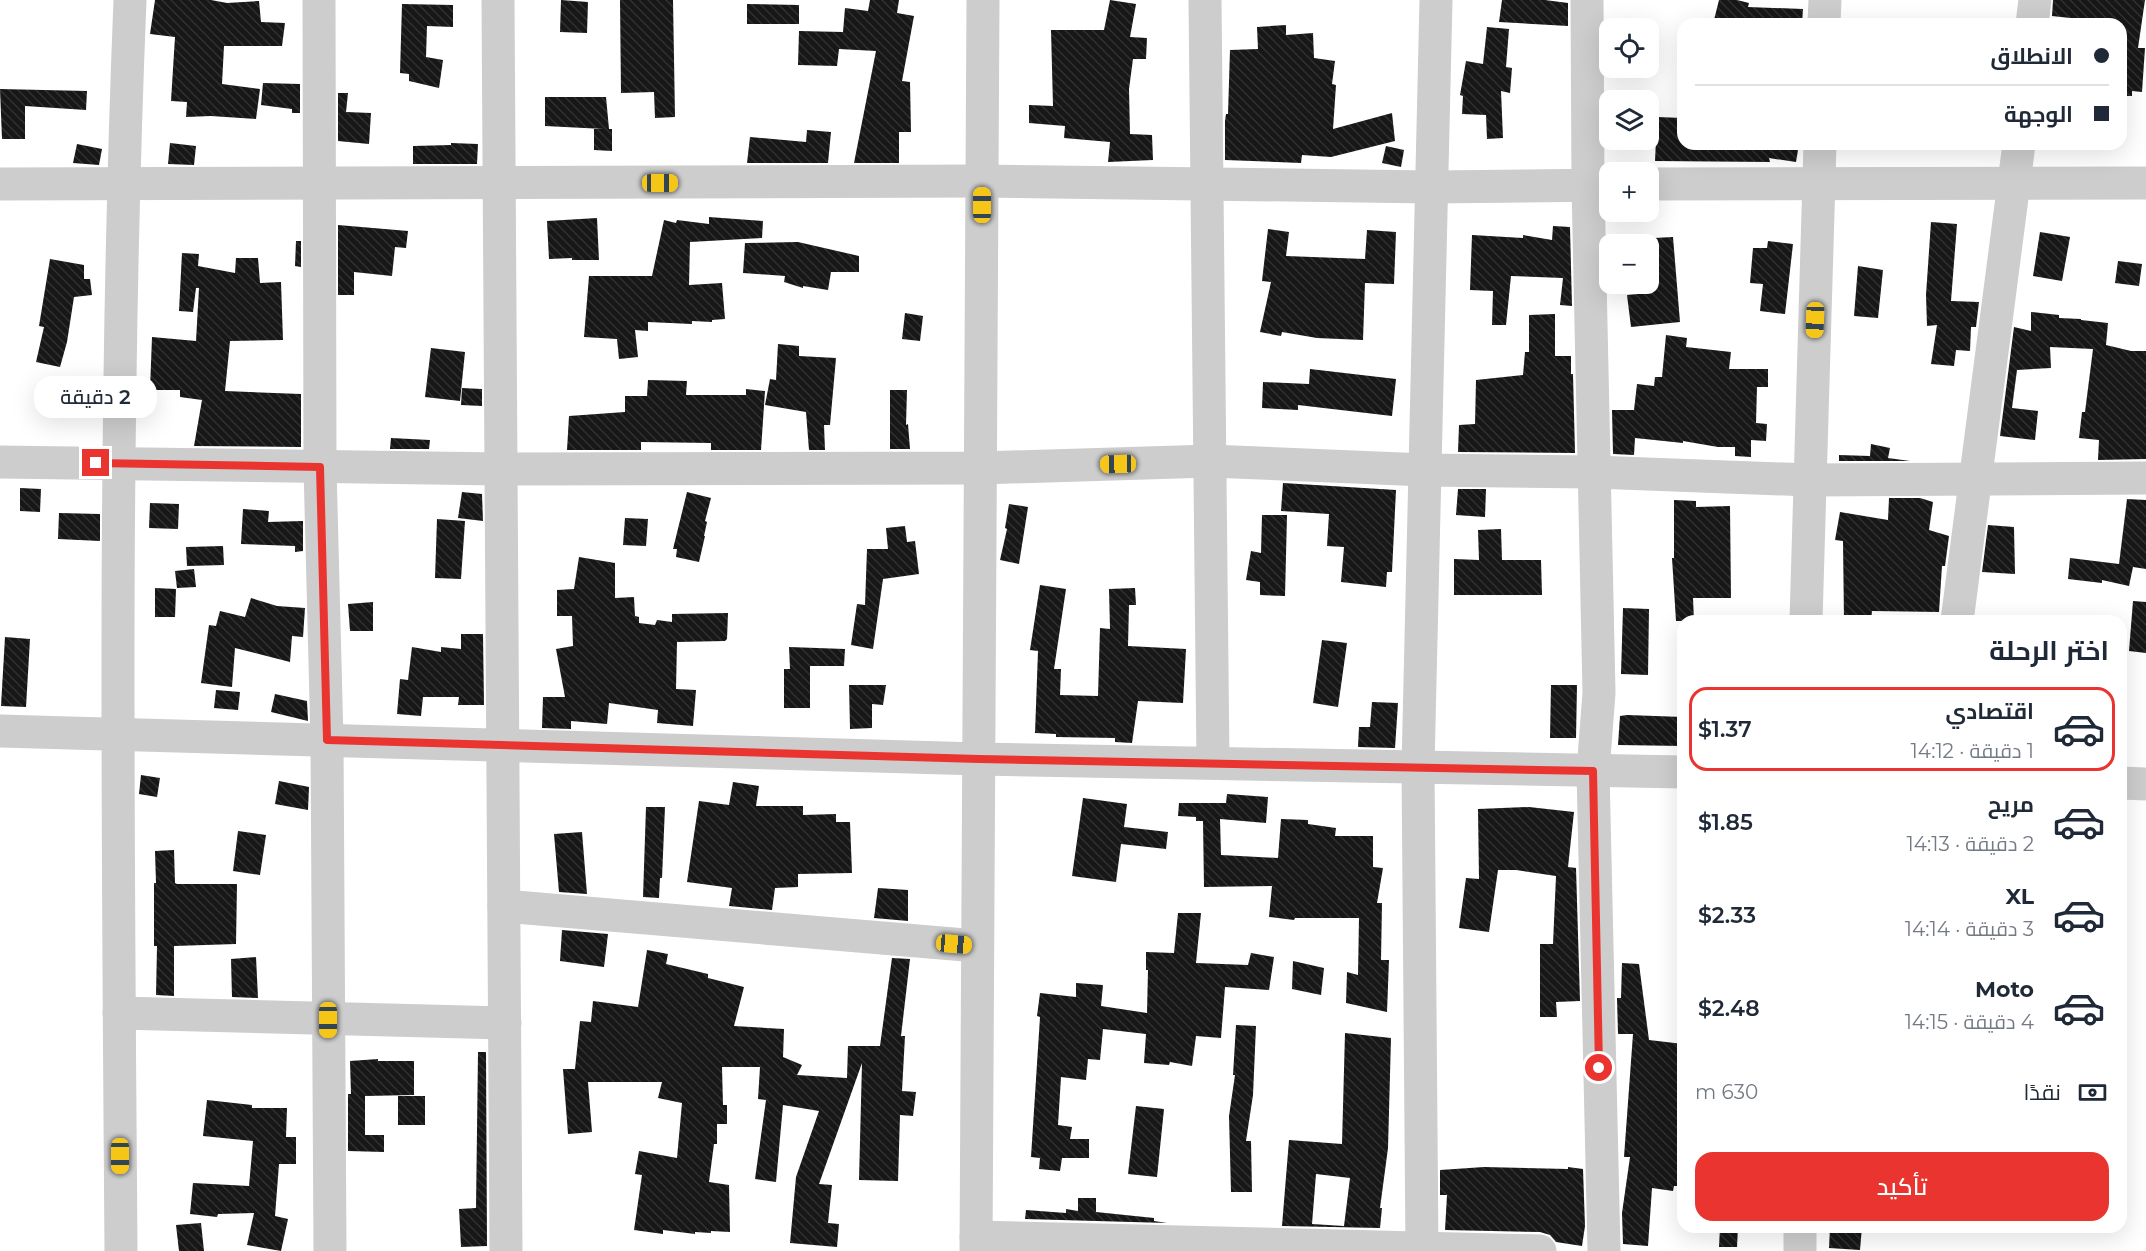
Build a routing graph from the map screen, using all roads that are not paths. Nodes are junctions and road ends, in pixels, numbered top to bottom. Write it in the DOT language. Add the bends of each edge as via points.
graph roads {
  1 [pos="130,0"];
  2 [pos="319,0"];
  3 [pos="498,0"];
  4 [pos="983,0"];
  5 [pos="1205,0"];
  6 [pos="1436,0"];
  7 [pos="1587,0"];
  8 [pos="1825,0"];
  9 [pos="2035,0"];
  10 [pos="1824,18"];
  11 [pos="2033,18"];
  12 [pos="1820,150"];
  13 [pos="2018,150"];
  14 [pos="982,181"];
  15 [pos="1819,182"];
  16 [pos="2015,183"];
  17 [pos="2146,183"];
  18 [pos="0,184"];
  19 [pos="122,184"];
  20 [pos="320,184"];
  21 [pos="499,184"];
  22 [pos="1207,184"];
  23 [pos="1659,184"];
  24 [pos="1599,185"];
  25 [pos="1431,187"];
  26 [pos="1210,461"];
  27 [pos="0,462"];
  28 [pos="120,464"];
  29 [pos="320,467"];
  30 [pos="980,468"];
  31 [pos="501,469"];
  32 [pos="1425,470"];
  33 [pos="1594,472"];
  34 [pos="2146,478"];
  35 [pos="1976,479"];
  36 [pos="1810,480"];
  37 [pos="1806,615"];
  38 [pos="1958,615"];
  39 [pos="0,731"];
  40 [pos="117,734"];
  41 [pos="327,740"];
  42 [pos="503,745"];
  43 [pos="979,759"];
  44 [pos="1213,763"];
  45 [pos="1418,767"];
  46 [pos="1593,771"];
  47 [pos="1677,772"];
  48 [pos="2127,783"];
  49 [pos="2146,784"];
  50 [pos="504,906"];
  51 [pos="977,946"];
  52 [pos="119,1013"];
  53 [pos="328,1020"];
  54 [pos="505,1023"];
  55 [pos="1800,1233"];
  56 [pos="976,1244"];
  57 [pos="1422,1250"];
  58 [pos="121,1251"];
  59 [pos="330,1251"];
  60 [pos="506,1251"];
  61 [pos="523,1251"];
  62 [pos="1540,1251"];
  63 [pos="1604,1251"];
  64 [pos="1800,1251"];
  1 -- 19 [label="street"];
  2 -- 20 [label="street"];
  3 -- 21 [label="street"];
  4 -- 14 [label="street"];
  5 -- 22 [label="street"];
  6 -- 25 [label="street"];
  7 -- 24 [label="street"];
  8 -- 10 [label="street"];
  9 -- 11 [label="street"];
  12 -- 15 [label="street"];
  13 -- 16 [label="street"];
  14 -- 21 [label="street"];
  14 -- 22 [label="street"];
  14 -- 30 [label="street"];
  15 -- 16 [label="street"];
  15 -- 23 [label="street"];
  15 -- 36 [label="street"];
  16 -- 17 [label="street"];
  16 -- 35 [label="street"];
  18 -- 19 [label="street"];
  19 -- 20 [label="street"];
  19 -- 28 [label="street"];
  20 -- 21 [label="street"];
  20 -- 29 [label="street"];
  21 -- 31 [label="street"];
  22 -- 25 [label="street"];
  22 -- 26 [label="street"];
  24 -- 25 [label="street"];
  24 -- 33 [label="street"];
  25 -- 32 [label="street"];
  26 -- 30 [label="street"];
  26 -- 32 [label="street"];
  26 -- 44 [label="street"];
  27 -- 28 [label="street"];
  28 -- 29 [label="street"];
  28 -- 40 [label="street"];
  29 -- 31 [label="street"];
  29 -- 41 [label="street"];
  30 -- 31 [label="street"];
  30 -- 43 [label="street"];
  31 -- 42 [label="street"];
  32 -- 33 [label="street"];
  32 -- 45 [label="street"];
  33 -- 36 [label="street"];
  33 -- 46 [label="street" via="1599,693"];
  34 -- 35 [label="street"];
  35 -- 36 [label="street"];
  35 -- 38 [label="street"];
  36 -- 37 [label="street"];
  39 -- 40 [label="street"];
  40 -- 41 [label="street"];
  40 -- 52 [label="street"];
  41 -- 42 [label="street"];
  41 -- 53 [label="street"];
  42 -- 43 [label="street"];
  42 -- 50 [label="street"];
  43 -- 44 [label="street"];
  43 -- 51 [label="street"];
  44 -- 45 [label="street"];
  45 -- 46 [label="street"];
  45 -- 57 [label="street"];
  46 -- 47 [label="street"];
  46 -- 63 [label="street"];
  48 -- 49 [label="street"];
  50 -- 51 [label="street"];
  50 -- 54 [label="street"];
  51 -- 56 [label="street"];
  52 -- 53 [label="street"];
  52 -- 58 [label="street"];
  53 -- 54 [label="street"];
  53 -- 59 [label="street"];
  54 -- 60 [label="street"];
  55 -- 64 [label="street"];
  56 -- 57 [label="street"];
  57 -- 62 [label="street"];
  60 -- 61 [label="street"];
}
